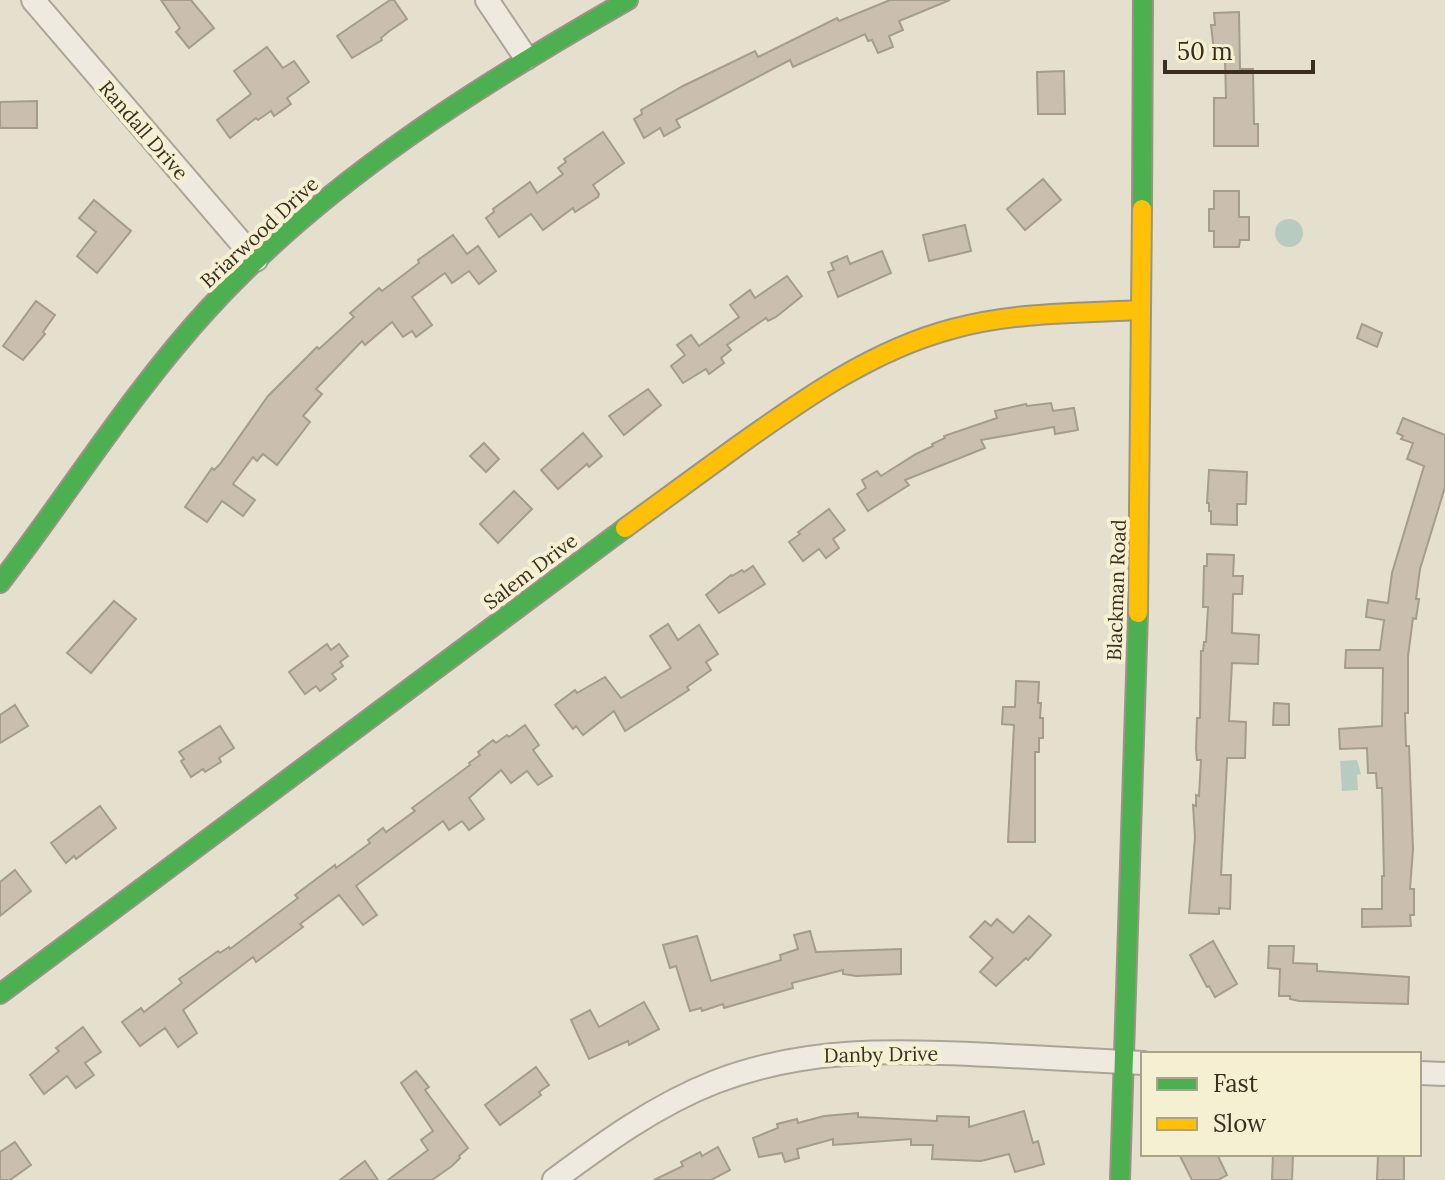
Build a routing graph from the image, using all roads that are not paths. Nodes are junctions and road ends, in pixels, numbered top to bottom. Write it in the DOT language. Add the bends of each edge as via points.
graph roads {
  1 [pos="33,0"];
  2 [pos="487,0"];
  3 [pos="628,0"];
  4 [pos="1143,0"];
  5 [pos="526,58"];
  6 [pos="256,260"];
  7 [pos="1141,310"];
  8 [pos="0,583"];
  9 [pos="0,994"];
  10 [pos="1132,1062"];
  11 [pos="1421,1073"];
  12 [pos="1445,1074"];
  13 [pos="554,1180"];
  14 [pos="1120,1180"];
  1 -- 6 [label="street, Randall Drive"];
  2 -- 5 [label="street"];
  3 -- 5 [label="street, Briarwood Drive"];
  4 -- 7 [label="street, Blackman Road"];
  5 -- 6 [label="street, Briarwood Drive" via="331,194"];
  6 -- 8 [label="street, Briarwood Drive" via="164,360"];
  7 -- 9 [label="street, Salem Drive" via="1037,315 954,328 894,348 847,373 650,509"];
  7 -- 10 [label="street, Blackman Road"];
  10 -- 13 [label="street, Danby Drive" via="911,1050 786,1060 685,1095"];
  10 -- 14 [label="street, Blackman Road"];
  11 -- 12 [label="street"];
}
